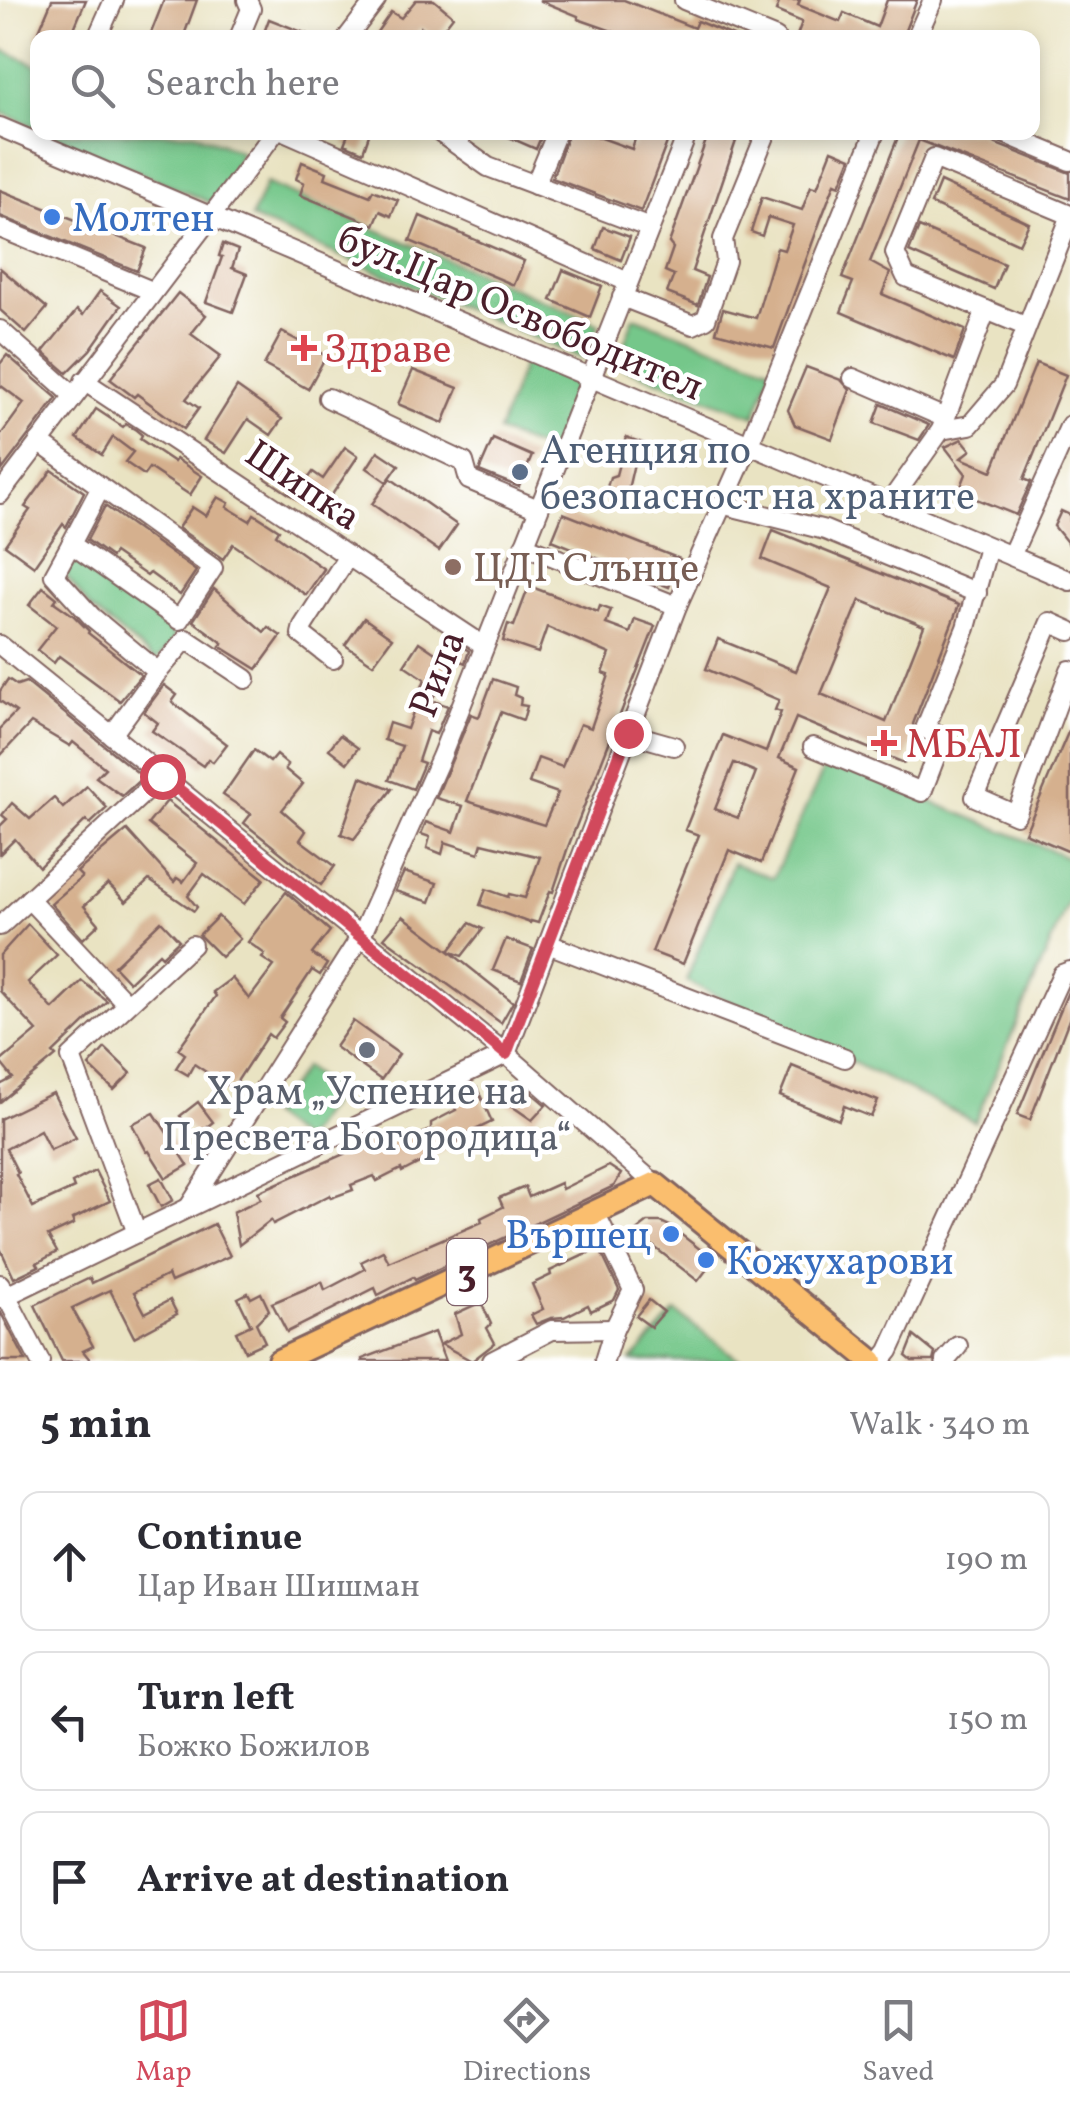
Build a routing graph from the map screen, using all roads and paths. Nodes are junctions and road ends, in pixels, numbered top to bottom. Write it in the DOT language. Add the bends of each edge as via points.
graph roads {
  1 [pos="114,0"];
  2 [pos="247,0"];
  3 [pos="376,0"];
  4 [pos="684,0"];
  5 [pos="933,0"];
  6 [pos="734,19"];
  7 [pos="101,30"];
  8 [pos="243,30"];
  9 [pos="353,30"];
  10 [pos="729,30"];
  11 [pos="758,30"];
  12 [pos="920,30"];
  13 [pos="0,127"];
  14 [pos="30,140"];
  15 [pos="30,140"];
  16 [pos="269,140"];
  17 [pos="303,140"];
  18 [pos="449,140"];
  19 [pos="553,140"];
  20 [pos="685,140"];
  21 [pos="763,140"];
  22 [pos="872,140"];
  23 [pos="1020,140"];
  24 [pos="1070,161"];
  25 [pos="536,185"];
  26 [pos="1070,216"];
  27 [pos="212,218"];
  28 [pos="0,228"];
  29 [pos="650,228"];
  30 [pos="625,290"];
  31 [pos="152,291"];
  32 [pos="986,310"];
  33 [pos="1025,326"];
  34 [pos="1,334"];
  35 [pos="853,378"];
  36 [pos="589,379"];
  37 [pos="79,388"];
  38 [pos="328,398"];
  39 [pos="942,424"];
  40 [pos="1070,425"];
  41 [pos="39,442"];
  42 [pos="748,446"];
  43 [pos="101,488"];
  44 [pos="0,494"];
  45 [pos="721,504"];
  46 [pos="888,505"];
  47 [pos="538,508"];
  48 [pos="71,544"];
  49 [pos="524,545"];
  50 [pos="988,547"];
  51 [pos="348,556"];
  52 [pos="1011,556"];
  53 [pos="1070,581"];
  54 [pos="977,593"];
  55 [pos="677,606"];
  56 [pos="180,620"];
  57 [pos="1070,631"];
  58 [pos="186,639"];
  59 [pos="0,645"];
  60 [pos="484,646"];
  61 [pos="333,660"];
  62 [pos="1070,670"];
  63 [pos="158,672"];
  64 [pos="246,679"];
  65 [pos="628,733"];
  66 [pos="112,734"];
  67 [pos="674,746"];
  68 [pos="813,746"];
  69 [pos="162,776"];
  70 [pos="29,899"];
  71 [pos="0,926"];
  72 [pos="360,936"];
  73 [pos="548,944"];
  74 [pos="192,945"];
  75 [pos="1070,971"];
  76 [pos="127,1004"];
  77 [pos="506,1054"];
  78 [pos="844,1058"];
  79 [pos="655,1184"];
  80 [pos="188,1208"];
  81 [pos="595,1212"];
  82 [pos="137,1232"];
  83 [pos="2,1293"];
  84 [pos="614,1329"];
  85 [pos="40,1361"];
  86 [pos="279,1361"];
  87 [pos="492,1361"];
  88 [pos="604,1361"];
  89 [pos="872,1361"];
  90 [pos="881,1361"];
  1 -- 7 [label="street"];
  2 -- 8 [label="street" via="251,9"];
  3 -- 9 [label="street"];
  4 -- 6 [label="street"];
  5 -- 12 [label="street"];
  6 -- 10 [label="street"];
  6 -- 11 [label="street"];
  13 -- 14 [label="street, бул.Цар Освободител"];
  15 -- 27 [label="street, бул.Цар Освободител"];
  16 -- 27 [label="street"];
  17 -- 30 [label="street, бул.Цар Освободител"];
  18 -- 25 [label="street" via="488,167"];
  19 -- 25 [label="street"];
  20 -- 29 [label="street, Рила"];
  21 -- 30 [label="street, бул.Цар Освободител" via="723,239 726,261 706,319 693,325"];
  22 -- 42 [label="street"];
  23 -- 24 [label="street"];
  25 -- 29 [label="street"];
  26 -- 32 [label="street" via="934,158 895,253 906,276"];
  26 -- 33 [label="street"];
  27 -- 31 [label="street"];
  27 -- 36 [label="street, бул.Цар Освободител"];
  28 -- 31 [label="street"];
  29 -- 30 [label="street, Рила"];
  30 -- 36 [label="street, Рила"];
  31 -- 37 [label="street"];
  32 -- 33 [label="street"];
  32 -- 39 [label="street"];
  33 -- 39 [label="street" via="1004,385 970,426"];
  34 -- 37 [label="street, Шипка"];
  35 -- 39 [label="street"];
  36 -- 42 [label="street, бул.Цар Освободител"];
  36 -- 47 [label="street, Рила"];
  37 -- 41 [label="street"];
  37 -- 51 [label="street, Шипка"];
  38 -- 47 [label="street" via="464,462 469,480"];
  39 -- 46 [label="street"];
  40 -- 52 [label="street"];
  41 -- 43 [label="street"];
  41 -- 44 [label="street"];
  42 -- 45 [label="street"];
  42 -- 46 [label="street, бул.Цар Освободител"];
  43 -- 48 [label="street"];
  43 -- 56 [label="street" via="213,568"];
  45 -- 54 [label="street" via="824,530"];
  45 -- 55 [label="street"];
  46 -- 50 [label="street, бул.Цар Освободител"];
  47 -- 49 [label="street, Рила"];
  48 -- 56 [label="street"];
  48 -- 63 [label="street" via="54,575 92,618"];
  49 -- 55 [label="street"];
  49 -- 60 [label="street, Рила"];
  50 -- 52 [label="street, бул.Цар Освободител"];
  50 -- 54 [label="street"];
  51 -- 60 [label="street, Шипка"];
  51 -- 61 [label="street" via="301,634"];
  52 -- 53 [label="street, бул.Цар Освободител"];
  54 -- 68 [label="street" via="925,728 943,736 922,792"];
  55 -- 65 [label="street"];
  56 -- 58 [label="street"];
  57 -- 62 [label="street" via="1050,622 975,797 1016,815"];
  58 -- 63 [label="street"];
  58 -- 64 [label="street"];
  59 -- 66 [label="street"];
  60 -- 72 [label="street, Рила"];
  63 -- 66 [label="street"];
  65 -- 67 [label="street"];
  65 -- 73 [label="street"];
  66 -- 69 [label="street"];
  69 -- 70 [label="street"];
  69 -- 72 [label="street"];
  70 -- 71 [label="street"];
  70 -- 76 [label="street"];
  72 -- 77 [label="street"];
  72 -- 80 [label="street, Рила"];
  73 -- 77 [label="street"];
  73 -- 78 [label="street"];
  74 -- 76 [label="street"];
  75 -- 90 [label="street" via="1062,974"];
  76 -- 82 [label="street" via="71,1057"];
  77 -- 79 [label="street"];
  77 -- 80 [label="street"];
  79 -- 81 [label="main road, 3"];
  79 -- 89 [label="main road"];
  80 -- 82 [label="street"];
  81 -- 84 [label="street" via="634,1290"];
  81 -- 86 [label="main road, 3"];
  82 -- 83 [label="street"];
  83 -- 85 [label="street"];
  84 -- 87 [label="street" via="552,1330"];
  84 -- 88 [label="street"];
}
